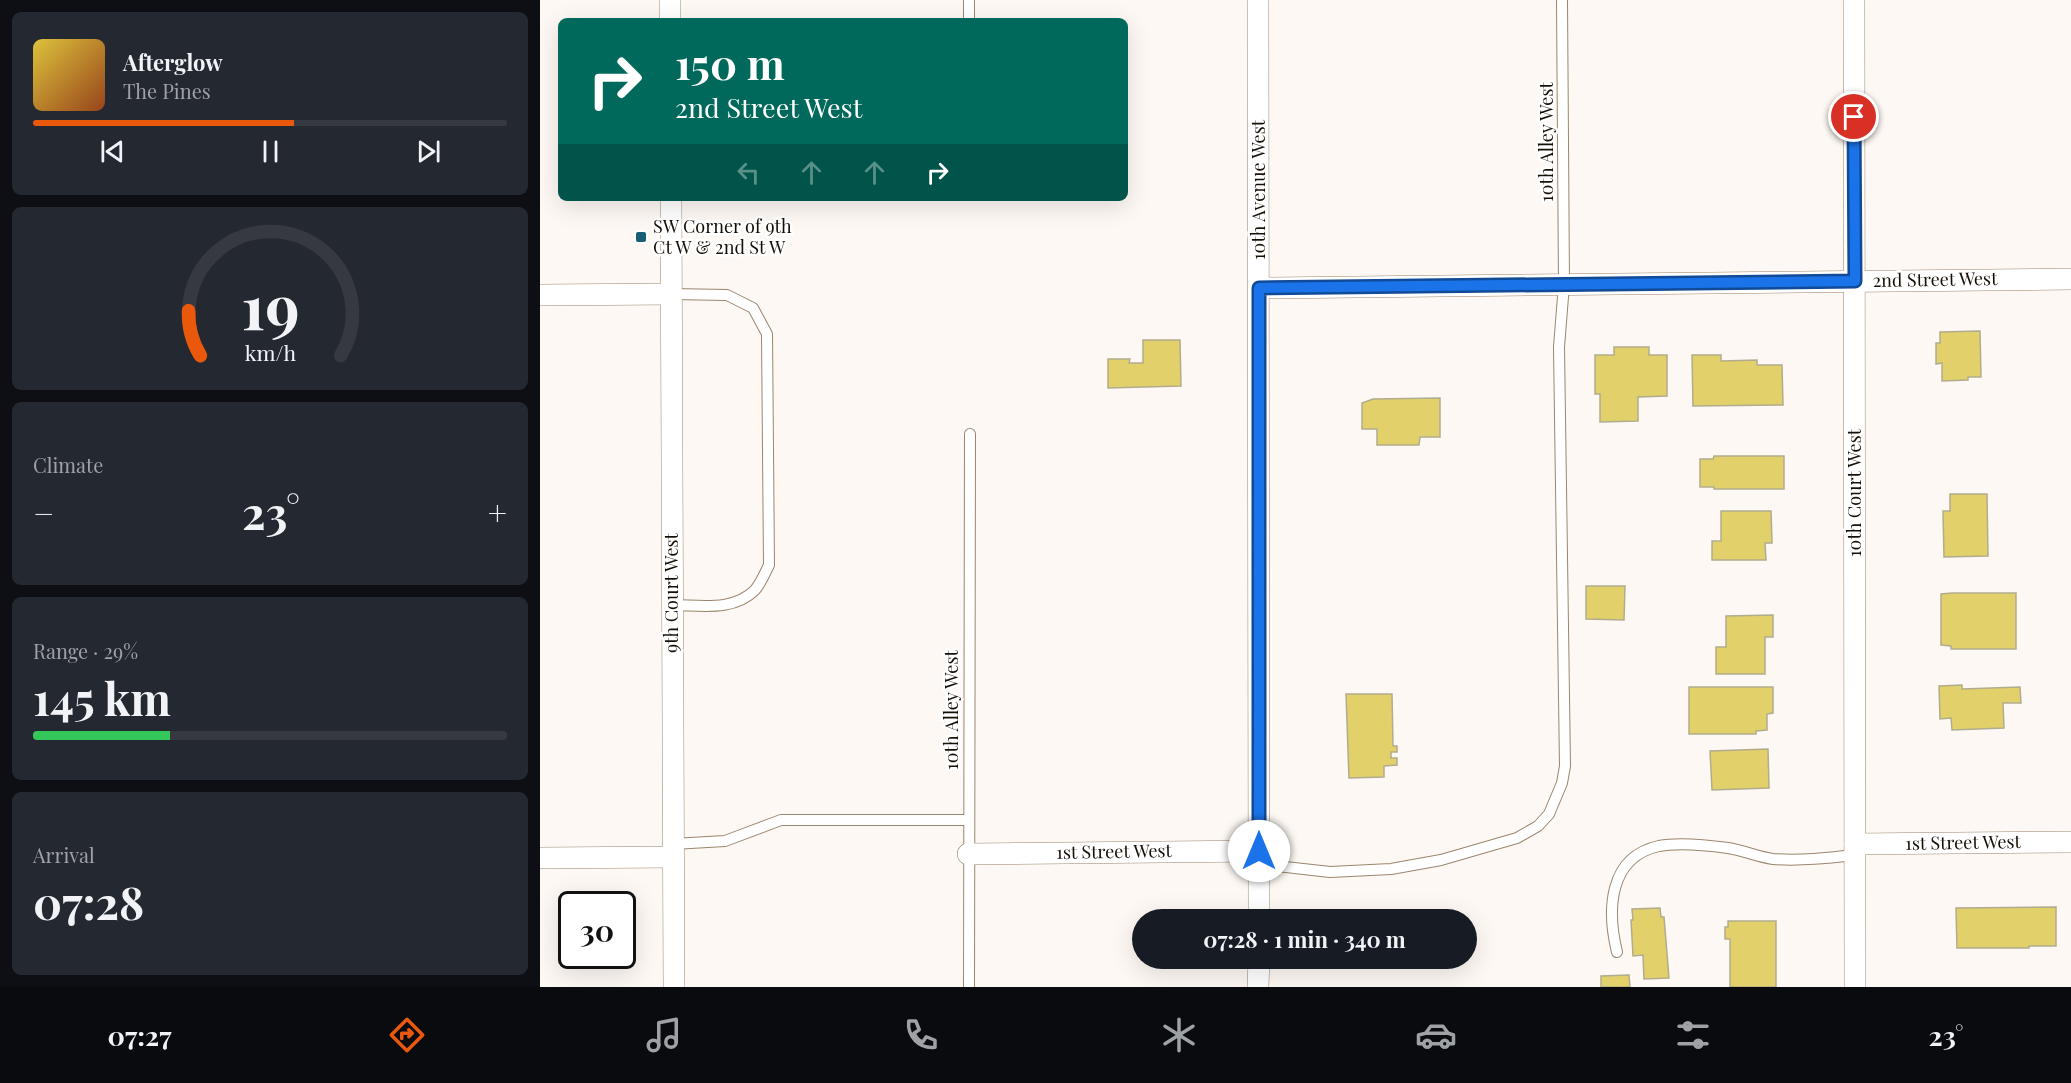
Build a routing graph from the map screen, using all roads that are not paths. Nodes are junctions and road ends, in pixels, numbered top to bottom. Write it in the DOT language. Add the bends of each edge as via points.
graph roads {
  1 [pos="670,0"];
  2 [pos="969,0"];
  3 [pos="1258,0"];
  4 [pos="1563,0"];
  5 [pos="1854,0"];
  6 [pos="670,18"];
  7 [pos="969,18"];
  8 [pos="671,201"];
  9 [pos="2071,279"];
  10 [pos="1855,281"];
  11 [pos="1564,284"];
  12 [pos="1259,288"];
  13 [pos="671,294"];
  14 [pos="540,295"];
  15 [pos="970,434"];
  16 [pos="672,604"];
  17 [pos="969,820"];
  18 [pos="2071,842"];
  19 [pos="1855,850"];
  20 [pos="673,851"];
  21 [pos="968,854"];
  22 [pos="1259,857"];
  23 [pos="540,858"];
  24 [pos="1259,909"];
  25 [pos="1617,952"];
  26 [pos="1258,969"];
  27 [pos="674,987"];
  28 [pos="969,987"];
  29 [pos="1258,987"];
  30 [pos="1855,987"];
  1 -- 6 [label="street"];
  2 -- 7 [label="lane"];
  3 -- 12 [label="street, 10th Avenue West"];
  4 -- 11 [label="lane, 10th Alley West"];
  5 -- 10 [label="street, 10th Court West"];
  8 -- 13 [label="street, 9th Court West"];
  9 -- 10 [label="street, 2nd Street West"];
  10 -- 11 [label="street, 2nd Street West"];
  10 -- 19 [label="street, 10th Court West"];
  11 -- 12 [label="street, 2nd Street West"];
  11 -- 22 [label="lane, 10th Alley West" via="1559,346 1565,766 1549,814 1538,826 1516,838 1441,860 1391,869 1330,872"];
  12 -- 22 [label="street, 10th Avenue West"];
  13 -- 14 [label="street"];
  13 -- 16 [label="street, 9th Court West"];
  13 -- 16 [label="lane" via="726,295 753,308 767,334 770,565 756,589 732,605"];
  15 -- 17 [label="lane, 10th Alley West"];
  16 -- 20 [label="street, 9th Court West"];
  17 -- 20 [label="lane" via="781,820 725,842"];
  17 -- 21 [label="lane, 10th Alley West"];
  18 -- 19 [label="street, 1st Street West"];
  19 -- 25 [label="lane" via="1806,860 1770,858 1729,848 1657,846 1622,868 1612,922"];
  19 -- 30 [label="street, 10th Court West"];
  20 -- 23 [label="street"];
  20 -- 27 [label="street, 9th Court West"];
  21 -- 22 [label="street, 1st Street West"];
  21 -- 28 [label="lane, 10th Alley West"];
  22 -- 24 [label="street, 10th Avenue West"];
  26 -- 29 [label="street"];
}
